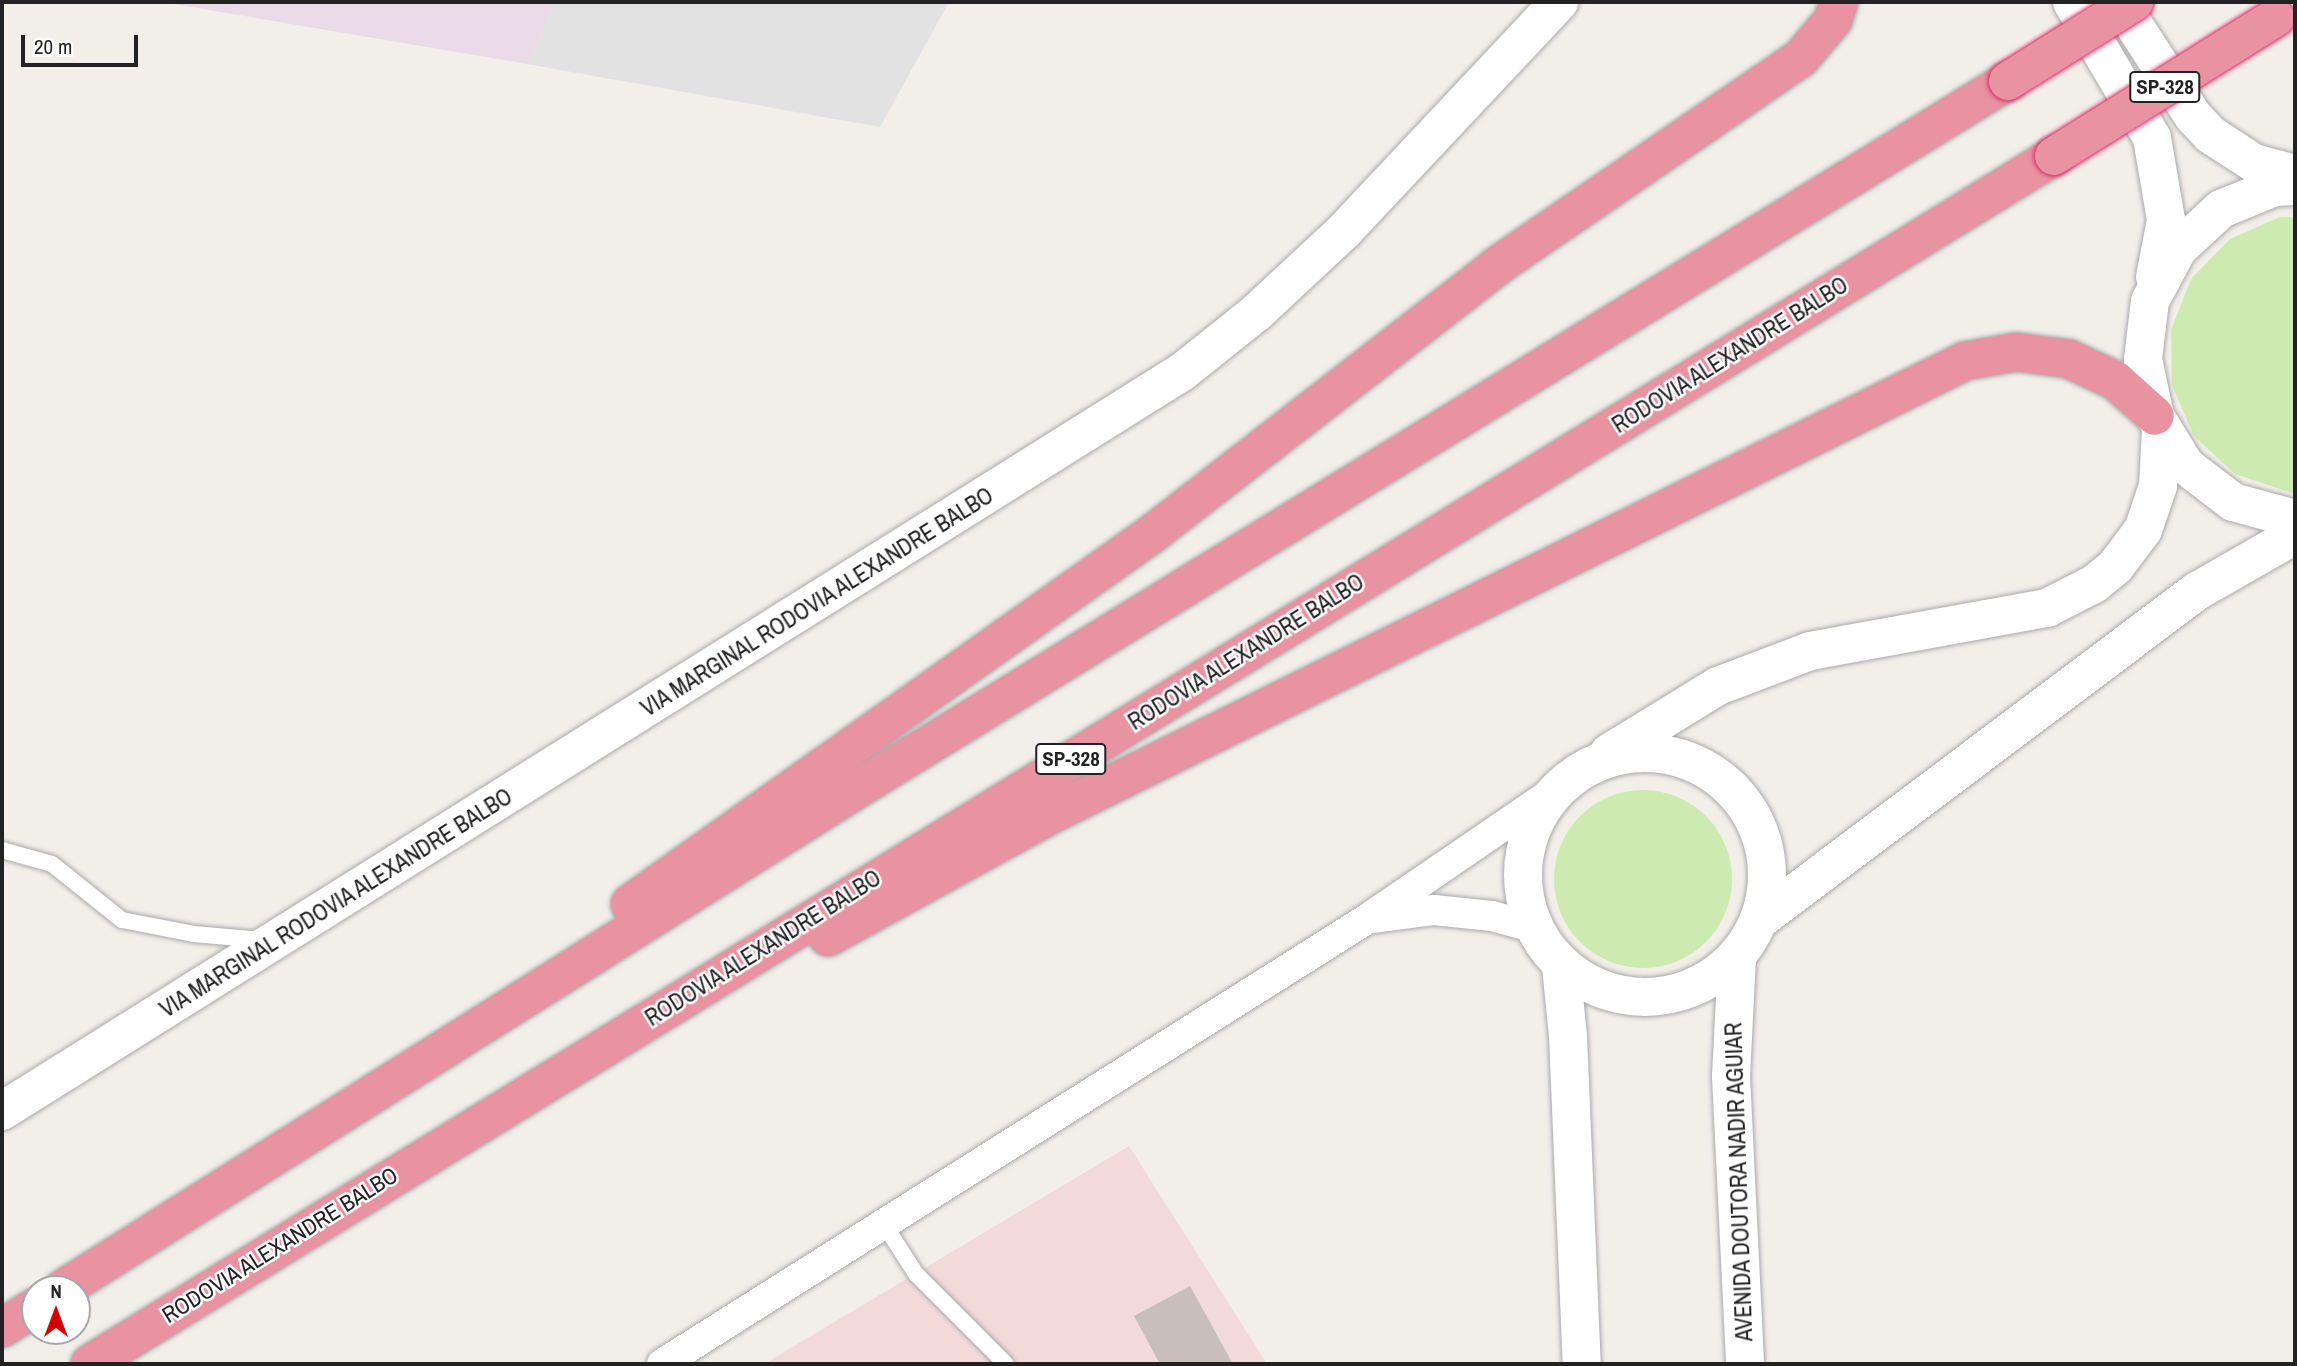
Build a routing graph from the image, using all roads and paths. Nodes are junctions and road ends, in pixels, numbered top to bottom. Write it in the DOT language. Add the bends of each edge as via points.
graph roads {
  1 [pos="1559,2"];
  2 [pos="1839,2"];
  3 [pos="2073,2"];
  4 [pos="2119,2"];
  5 [pos="2134,2"];
  6 [pos="2285,11"];
  7 [pos="2295,174"];
  8 [pos="2295,186"];
  9 [pos="2150,301"];
  10 [pos="2158,422"];
  11 [pos="2295,519"];
  12 [pos="2295,535"];
  13 [pos="1593,763"];
  14 [pos="1554,792"];
  15 [pos="2,850"];
  16 [pos="1762,918"];
  17 [pos="1367,919"];
  18 [pos="1532,927"];
  19 [pos="275,941"];
  20 [pos="1737,958"];
  21 [pos="1561,966"];
  22 [pos="2,1111"];
  23 [pos="271,1158"];
  24 [pos="393,1175"];
  25 [pos="884,1224"];
  26 [pos="86,1275"];
  27 [pos="21,1316"];
  28 [pos="2,1328"];
  29 [pos="691,1356"];
  30 [pos="90,1364"];
  31 [pos="662,1364"];
  32 [pos="1006,1364"];
  33 [pos="1583,1364"];
  34 [pos="1745,1364"];
  1 -- 19 [label="street, VIA MARGINAL RODOVIA ALEXANDRE BALBO" via="1345,230 1256,313 1182,372"];
  2 -- 23 [label="highway" via="1833,20 1801,58 1497,267 1152,534"];
  3 -- 9 [label="street" via="2152,138 2166,220"];
  4 -- 7 [label="street" via="2193,116 2211,135 2254,163"];
  5 -- 23 [label="highway, bridge" via="874,779"];
  6 -- 24 [label="highway, RODOVIA ALEXANDRE BALBO / SP-328, bridge"];
  8 -- 9 [label="street" via="2275,187 2221,209 2178,249"];
  9 -- 10 [label="street" via="2143,359"];
  10 -- 11 [label="street" via="2186,466 2233,502"];
  10 -- 13 [label="street" via="2158,486 2143,530 2115,567 2094,584 2047,608 1810,651 1718,686"];
  10 -- 24 [label="highway" via="2116,381 2069,359 2016,352 1965,361 1046,817"];
  12 -- 16 [label="street" via="2244,560 2197,591"];
  13 -- 14 [label="street"];
  13 -- 16 [label="street" via="1640,752 1688,759 1729,784 1758,823 1767,858"];
  14 -- 17 [label="street"];
  14 -- 18 [label="street" via="1529,832 1521,880"];
  15 -- 19 [label="lane" via="52,864 122,920 194,934"];
  16 -- 20 [label="street"];
  17 -- 18 [label="street" via="1434,910 1492,916"];
  17 -- 25 [label="street"];
  18 -- 21 [label="street"];
  19 -- 22 [label="street, VIA MARGINAL RODOVIA ALEXANDRE BALBO"];
  20 -- 21 [label="street" via="1698,987 1650,998 1602,991"];
  20 -- 34 [label="street, AVENIDA DOUTORA NADIR AGUIAR" via="1731,1076"];
  21 -- 33 [label="street"];
  23 -- 26 [label="highway"];
  24 -- 30 [label="highway, RODOVIA ALEXANDRE BALBO / SP-328"];
  25 -- 29 [label="street"];
  25 -- 32 [label="lane" via="916,1273"];
  27 -- 28 [label="highway"];
  29 -- 31 [label="street"];
}
